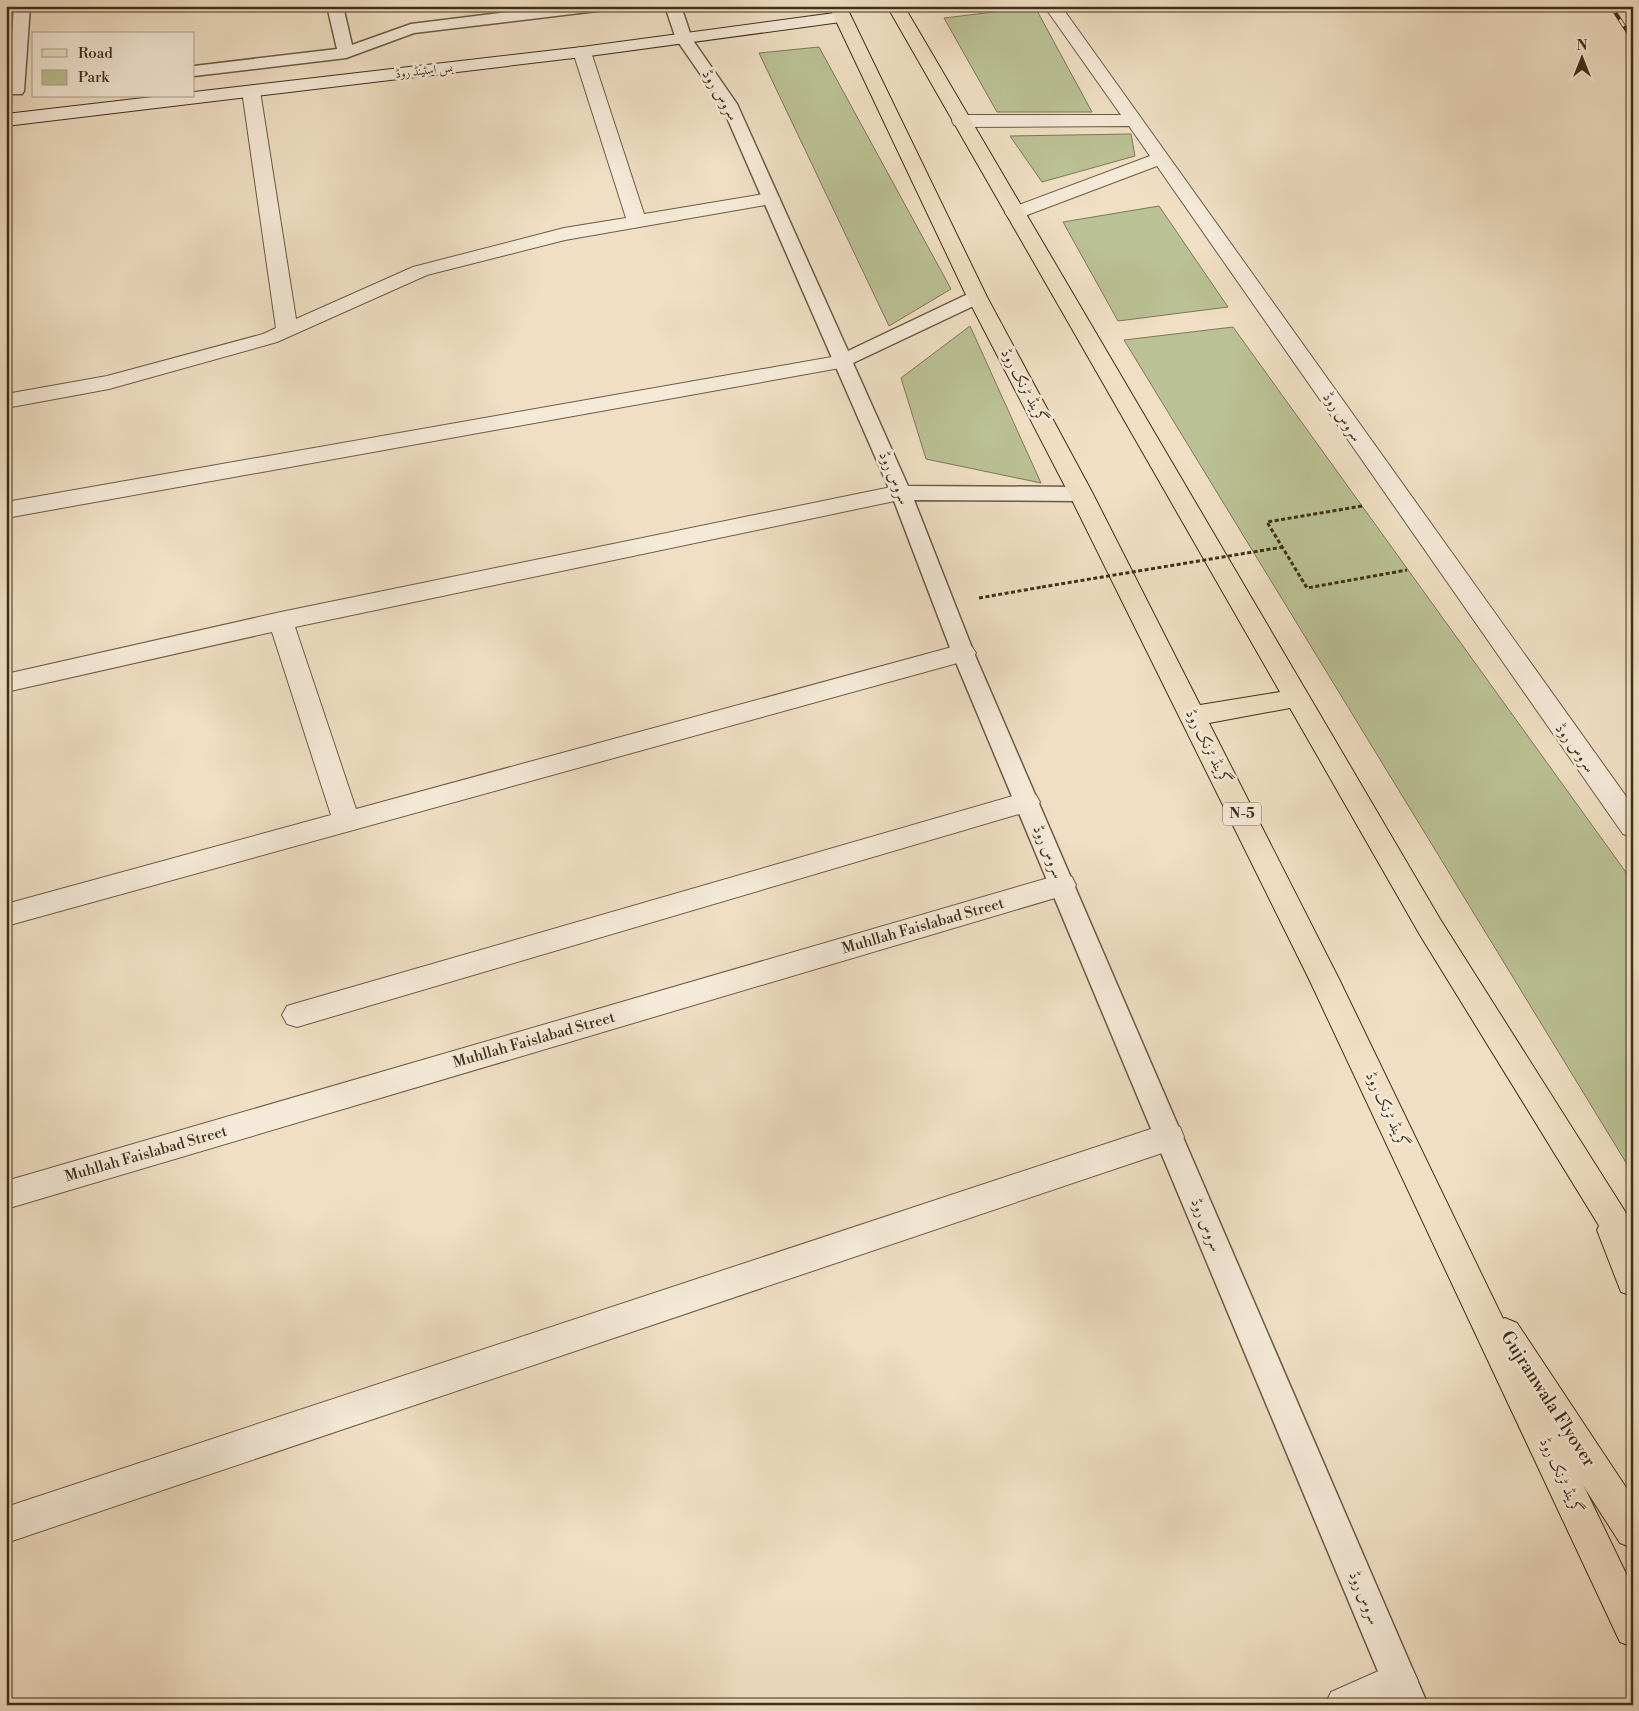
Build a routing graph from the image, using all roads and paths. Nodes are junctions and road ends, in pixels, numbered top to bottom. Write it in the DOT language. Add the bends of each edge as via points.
graph roads {
  1 [pos="22,6"];
  2 [pos="336,6"];
  3 [pos="598,6"];
  4 [pos="673,6"];
  5 [pos="895,6"];
  6 [pos="1052,6"];
  7 [pos="543,10"];
  8 [pos="839,12"];
  9 [pos="684,39"];
  10 [pos="582,52"];
  11 [pos="346,54"];
  12 [pos="195,71"];
  13 [pos="32,89"];
  14 [pos="11,91"];
  15 [pos="251,91"];
  16 [pos="192,98"];
  17 [pos="195,98"];
  18 [pos="6,120"];
  19 [pos="961,120"];
  20 [pos="1134,120"];
  21 [pos="1161,158"];
  22 [pos="770,199"];
  23 [pos="1015,213"];
  24 [pos="637,222"];
  25 [pos="977,297"];
  26 [pos="287,331"];
  27 [pos="843,361"];
  28 [pos="6,401"];
  29 [pos="901,493"];
  30 [pos="1081,494"];
  31 [pos="6,510"];
  32 [pos="1324,512"];
  33 [pos="1283,547"];
  34 [pos="1363,578"];
  35 [pos="996,595"];
  36 [pos="281,621"];
  37 [pos="963,653"];
  38 [pos="6,683"];
  39 [pos="1297,698"];
  40 [pos="1193,716"];
  41 [pos="1027,802"];
  42 [pos="347,822"];
  43 [pos="1633,827"];
  44 [pos="1062,885"];
  45 [pos="6,915"];
  46 [pos="297,1015"];
  47 [pos="1169,1136"];
  48 [pos="6,1195"];
  49 [pos="1603,1203"];
  50 [pos="1633,1253"];
  51 [pos="1462,1268"];
  52 [pos="1633,1281"];
  53 [pos="6,1525"];
  54 [pos="1633,1530"];
  55 [pos="1633,1629"];
  56 [pos="1405,1693"];
  57 [pos="1344,1705"];
  1 -- 14 [label="lane"];
  2 -- 11 [label="lane"];
  3 -- 7 [label="lane"];
  4 -- 9 [label="lane, سروس روڈ"];
  5 -- 19 [label="main road"];
  6 -- 20 [label="street, سروس روڈ"];
  7 -- 11 [label="lane" via="411,28"];
  8 -- 9 [label="street, بس اسٹینڈ روڈ"];
  8 -- 25 [label="main road, گرینڈ ٹرنک روڈ / N-5"];
  9 -- 10 [label="street, بس اسٹینڈ روڈ"];
  9 -- 22 [label="lane, سروس روڈ" via="729,104"];
  10 -- 15 [label="street, بس اسٹینڈ روڈ"];
  10 -- 24 [label="street"];
  11 -- 12 [label="lane"];
  13 -- 14 [label="lane"];
  15 -- 17 [label="street, بس اسٹینڈ روڈ"];
  15 -- 26 [label="street"];
  16 -- 18 [label="street, بس اسٹینڈ روڈ"];
  19 -- 20 [label="street"];
  19 -- 23 [label="main road"];
  20 -- 21 [label="street, سروس روڈ"];
  21 -- 23 [label="street"];
  21 -- 43 [label="street, سروس روڈ"];
  22 -- 24 [label="street"];
  22 -- 27 [label="lane, سروس روڈ"];
  23 -- 39 [label="main road"];
  24 -- 26 [label="street" via="564,234 420,272"];
  25 -- 27 [label="lane"];
  25 -- 30 [label="main road, گرینڈ ٹرنک روڈ / N-5"];
  26 -- 28 [label="street" via="109,382"];
  27 -- 29 [label="lane, سروس روڈ"];
  27 -- 31 [label="street"];
  29 -- 30 [label="lane"];
  29 -- 36 [label="street"];
  29 -- 37 [label="lane, سروس روڈ"];
  30 -- 40 [label="main road, گرینڈ ٹرنک روڈ / N-5"];
  32 -- 33 [label="path" via="1267,522"];
  33 -- 34 [label="path" via="1307,588"];
  33 -- 35 [label="path, bridge"];
  36 -- 38 [label="street"];
  36 -- 42 [label="street"];
  37 -- 41 [label="lane, سروس روڈ"];
  37 -- 42 [label="street"];
  39 -- 40 [label="main road"];
  39 -- 49 [label="main road" via="1430,927"];
  40 -- 51 [label="main road, گرینڈ ٹرنک روڈ / N-5" via="1324,978"];
  41 -- 44 [label="lane, سروس روڈ"];
  41 -- 46 [label="street"];
  42 -- 45 [label="street"];
  44 -- 47 [label="lane, سروس روڈ"];
  44 -- 48 [label="street, Muhllah Faislabad Street"];
  47 -- 53 [label="street"];
  47 -- 56 [label="lane, سروس روڈ"];
  49 -- 50 [label="main road"];
  49 -- 52 [label="main road"];
  51 -- 54 [label="main road, Gujranwala Flyover"];
  51 -- 55 [label="main road, گرینڈ ٹرنک روڈ / N-5"];
  56 -- 57 [label="street"];
}
